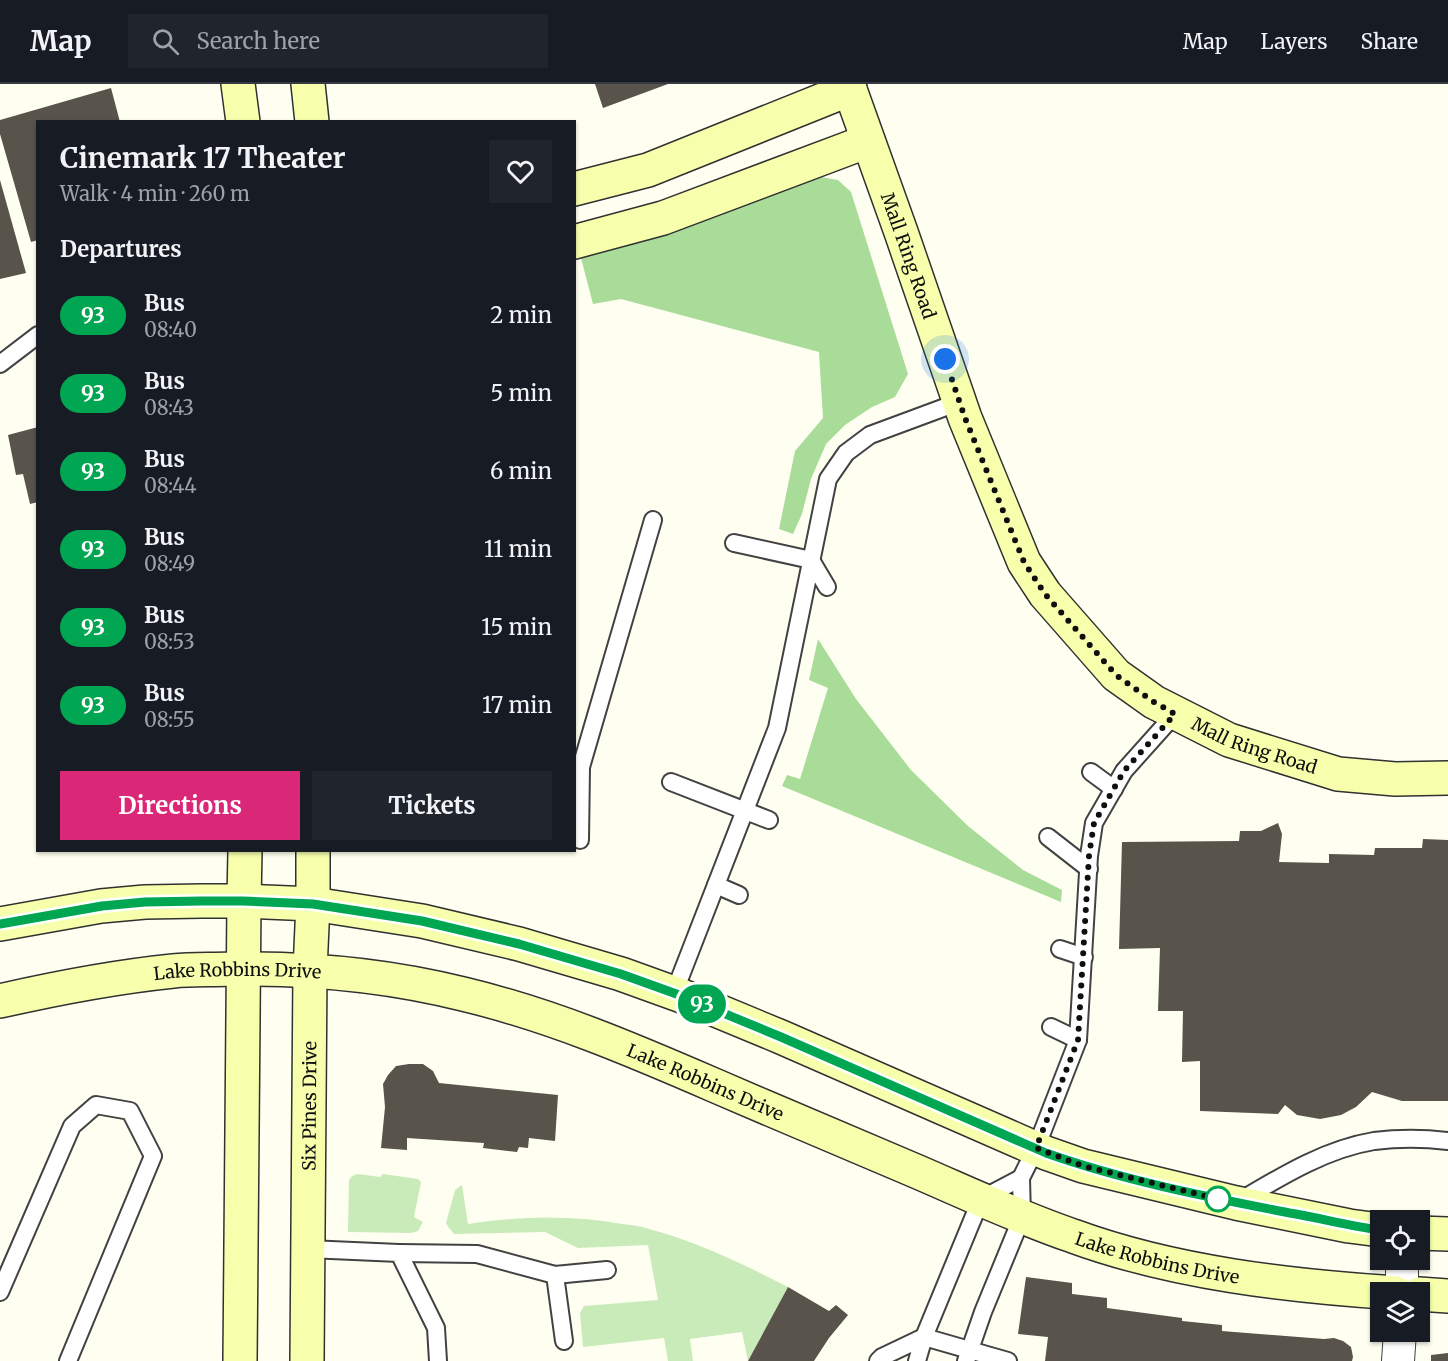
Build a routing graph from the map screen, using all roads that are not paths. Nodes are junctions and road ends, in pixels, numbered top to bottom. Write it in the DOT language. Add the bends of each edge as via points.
graph roads {
  1 [pos="238,84"];
  2 [pos="308,84"];
  3 [pos="849,86"];
  4 [pos="243,120"];
  5 [pos="312,120"];
  6 [pos="868,141"];
  7 [pos="576,188"];
  8 [pos="576,241"];
  9 [pos="36,337"];
  10 [pos="0,364"];
  11 [pos="959,402"];
  12 [pos="855,446"];
  13 [pos="866,460"];
  14 [pos="653,520"];
  15 [pos="734,543"];
  16 [pos="811,560"];
  17 [pos="827,586"];
  18 [pos="1175,714"];
  19 [pos="1091,772"];
  20 [pos="1448,778"];
  21 [pos="671,782"];
  22 [pos="1114,789"];
  23 [pos="744,811"];
  24 [pos="769,820"];
  25 [pos="1048,837"];
  26 [pos="580,840"];
  27 [pos="245,852"];
  28 [pos="313,852"];
  29 [pos="1089,869"];
  30 [pos="716,885"];
  31 [pos="739,895"];
  32 [pos="243,901"];
  33 [pos="313,904"];
  34 [pos="0,924"];
  35 [pos="1060,949"];
  36 [pos="1084,957"];
  37 [pos="244,969"];
  38 [pos="310,970"];
  39 [pos="674,993"];
  40 [pos="0,1001"];
  41 [pos="1051,1027"];
  42 [pos="1078,1040"];
  43 [pos="1448,1141"];
  44 [pos="1036,1148"];
  45 [pos="1021,1178"];
  46 [pos="981,1199"];
  47 [pos="1236,1203"];
  48 [pos="1022,1217"];
  49 [pos="1370,1229"];
  50 [pos="1430,1233"];
  51 [pos="1448,1233"];
  52 [pos="308,1249"];
  53 [pos="399,1253"];
  54 [pos="607,1270"];
  55 [pos="555,1275"];
  56 [pos="1370,1291"];
  57 [pos="0,1292"];
  58 [pos="1430,1295"];
  59 [pos="1448,1296"];
  60 [pos="924,1337"];
  61 [pos="564,1341"];
  62 [pos="1399,1342"];
  63 [pos="968,1355"];
  64 [pos="68,1361"];
  65 [pos="240,1361"];
  66 [pos="307,1361"];
  67 [pos="438,1361"];
  68 [pos="878,1361"];
  69 [pos="917,1361"];
  70 [pos="1008,1361"];
  71 [pos="1398,1361"];
  1 -- 4 [label="street"];
  2 -- 5 [label="street"];
  3 -- 6 [label="street, Mall Ring Road"];
  3 -- 7 [label="street" via="648,170"];
  6 -- 8 [label="street" via="663,218"];
  6 -- 11 [label="street, Mall Ring Road"];
  9 -- 10 [label="lane"];
  11 -- 12 [label="lane" via="870,435"];
  11 -- 18 [label="street, Mall Ring Road" via="1024,562 1045,594 1116,675"];
  12 -- 13 [label="lane"];
  12 -- 16 [label="lane" via="828,479"];
  14 -- 26 [label="lane" via="581,767"];
  15 -- 16 [label="lane"];
  16 -- 17 [label="lane"];
  16 -- 23 [label="lane" via="777,728"];
  18 -- 20 [label="street, Mall Ring Road" via="1229,740 1338,774"];
  18 -- 22 [label="lane" via="1124,771"];
  19 -- 22 [label="lane"];
  21 -- 23 [label="lane"];
  22 -- 29 [label="lane" via="1094,823"];
  23 -- 24 [label="lane"];
  23 -- 30 [label="lane"];
  25 -- 29 [label="lane"];
  27 -- 32 [label="street"];
  28 -- 33 [label="street, Six Pines Drive"];
  29 -- 36 [label="lane"];
  30 -- 31 [label="lane"];
  30 -- 39 [label="lane"];
  32 -- 33 [label="street"];
  32 -- 34 [label="street" via="102,906"];
  32 -- 37 [label="street"];
  33 -- 38 [label="street, Six Pines Drive"];
  33 -- 39 [label="street" via="422,921 519,944"];
  35 -- 36 [label="lane"];
  36 -- 42 [label="lane"];
  37 -- 38 [label="street, Lake Robbins Drive"];
  37 -- 40 [label="street, Lake Robbins Drive" via="175,971 92,982"];
  37 -- 65 [label="street"];
  38 -- 46 [label="street, Lake Robbins Drive" via="408,982 564,1023"];
  38 -- 52 [label="street, Six Pines Drive"];
  39 -- 44 [label="street"];
  41 -- 42 [label="lane"];
  42 -- 44 [label="lane"];
  43 -- 47 [label="lane" via="1420,1138 1373,1142 1336,1151"];
  44 -- 45 [label="lane"];
  44 -- 47 [label="street" via="1083,1166"];
  45 -- 46 [label="lane"];
  45 -- 48 [label="lane"];
  46 -- 48 [label="street, Lake Robbins Drive"];
  46 -- 60 [label="lane"];
  47 -- 49 [label="street"];
  48 -- 56 [label="street, Lake Robbins Drive" via="1123,1252 1221,1274"];
  48 -- 63 [label="lane"];
  50 -- 51 [label="street"];
  52 -- 53 [label="lane"];
  52 -- 66 [label="street, Six Pines Drive"];
  53 -- 55 [label="lane" via="477,1254"];
  53 -- 67 [label="lane" via="436,1328"];
  54 -- 55 [label="lane"];
  55 -- 61 [label="lane"];
  57 -- 64 [label="lane" via="72,1126 96,1105 130,1111 153,1156"];
  58 -- 59 [label="street"];
  60 -- 63 [label="lane"];
  60 -- 68 [label="lane"];
  60 -- 69 [label="lane"];
  62 -- 71 [label="street"];
  63 -- 70 [label="lane"];
}
